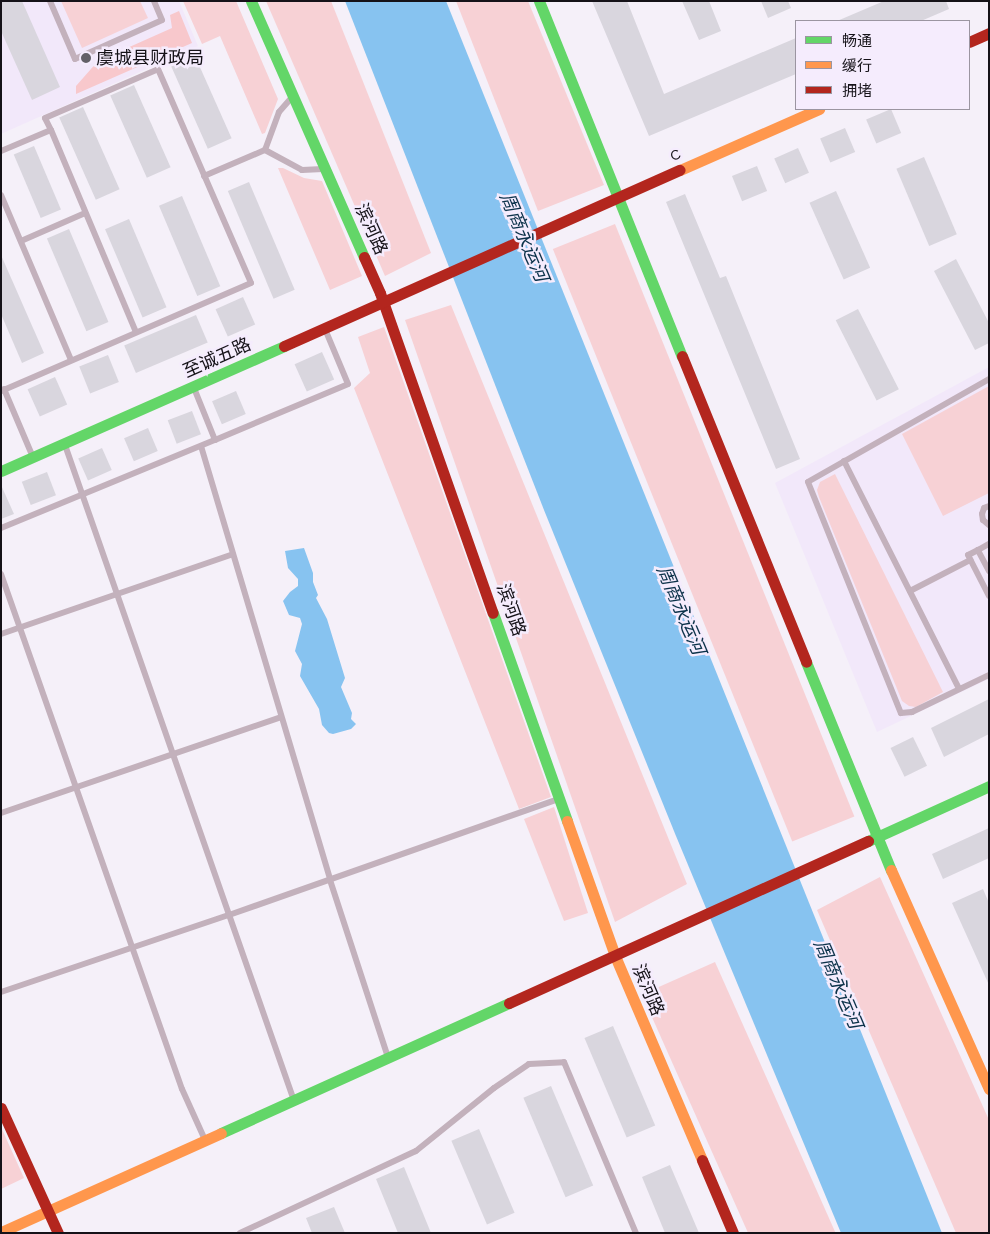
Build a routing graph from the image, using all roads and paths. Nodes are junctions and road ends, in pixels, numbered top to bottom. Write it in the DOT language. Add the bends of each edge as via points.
graph roads {
  1 [pos="50,1"];
  2 [pos="154,1"];
  3 [pos="251,1"];
  4 [pos="539,1"];
  5 [pos="989,33"];
  6 [pos="970,42"];
  7 [pos="293,96"];
  8 [pos="818,110"];
  9 [pos="50,130"];
  10 [pos="265,150"];
  11 [pos="1,152"];
  12 [pos="325,169"];
  13 [pos="204,176"];
  14 [pos="1,195"];
  15 [pos="618,199"];
  16 [pos="86,213"];
  17 [pos="21,242"];
  18 [pos="446,275"];
  19 [pos="384,304"];
  20 [pos="325,329"];
  21 [pos="136,332"];
  22 [pos="71,360"];
  23 [pos="989,379"];
  24 [pos="193,387"];
  25 [pos="3,390"];
  26 [pos="215,440"];
  27 [pos="65,443"];
  28 [pos="201,446"];
  29 [pos="33,457"];
  30 [pos="844,461"];
  31 [pos="1,471"];
  32 [pos="83,495"];
  33 [pos="989,506"];
  34 [pos="989,525"];
  35 [pos="1,528"];
  36 [pos="989,544"];
  37 [pos="978,550"];
  38 [pos="233,554"];
  39 [pos="970,560"];
  40 [pos="989,571"];
  41 [pos="1,574"];
  42 [pos="910,591"];
  43 [pos="117,593"];
  44 [pos="989,596"];
  45 [pos="20,627"];
  46 [pos="1,634"];
  47 [pos="989,674"];
  48 [pos="959,689"];
  49 [pos="282,717"];
  50 [pos="172,754"];
  51 [pos="989,786"];
  52 [pos="76,787"];
  53 [pos="559,799"];
  54 [pos="1,813"];
  55 [pos="876,836"];
  56 [pos="330,880"];
  57 [pos="229,916"];
  58 [pos="132,948"];
  59 [pos="615,956"];
  60 [pos="1,992"];
  61 [pos="388,1058"];
  62 [pos="989,1089"];
  63 [pos="294,1101"];
  64 [pos="1,1108"];
  65 [pos="205,1141"];
  66 [pos="48,1212"];
  67 [pos="1,1232"];
  68 [pos="58,1233"];
  69 [pos="240,1233"];
  70 [pos="636,1233"];
  71 [pos="733,1233"];
  1 -- 2 [label="lane" via="76,59 162,20"];
  3 -- 7 [label="street, 滨河路"];
  4 -- 15 [label="street"];
  5 -- 6 [label="street"];
  7 -- 10 [label="lane" via="279,112"];
  7 -- 12 [label="street, 滨河路"];
  8 -- 15 [label="street, c"];
  9 -- 11 [label="lane"];
  9 -- 13 [label="lane" via="45,118 158,69"];
  9 -- 16 [label="lane"];
  10 -- 12 [label="lane" via="302,170"];
  10 -- 13 [label="lane"];
  12 -- 19 [label="street, 滨河路"];
  13 -- 21 [label="lane" via="251,283"];
  14 -- 17 [label="lane"];
  15 -- 18 [label="street, c"];
  15 -- 55 [label="street"];
  16 -- 17 [label="lane"];
  16 -- 21 [label="lane"];
  17 -- 22 [label="lane"];
  18 -- 19 [label="street, 至诚五路"];
  19 -- 20 [label="street, 至诚五路"];
  19 -- 53 [label="street, 滨河路"];
  20 -- 24 [label="street, 至诚五路"];
  20 -- 26 [label="lane" via="348,384"];
  21 -- 22 [label="lane"];
  22 -- 25 [label="lane"];
  23 -- 30 [label="lane"];
  24 -- 26 [label="lane"];
  24 -- 27 [label="street, 至诚五路"];
  25 -- 29 [label="lane"];
  26 -- 28 [label="lane"];
  27 -- 29 [label="street, 至诚五路"];
  27 -- 32 [label="lane"];
  28 -- 32 [label="lane"];
  28 -- 38 [label="lane"];
  29 -- 31 [label="street, 至诚五路"];
  30 -- 42 [label="lane"];
  30 -- 48 [label="lane" via="808,482 901,713 912,712"];
  32 -- 35 [label="lane"];
  32 -- 43 [label="lane"];
  33 -- 34 [label="lane" via="982,514"];
  36 -- 37 [label="lane"];
  37 -- 39 [label="lane" via="968,555"];
  37 -- 40 [label="lane"];
  38 -- 43 [label="lane"];
  38 -- 49 [label="lane"];
  39 -- 42 [label="lane"];
  39 -- 44 [label="lane"];
  41 -- 45 [label="lane"];
  42 -- 48 [label="lane"];
  43 -- 45 [label="lane"];
  43 -- 50 [label="lane"];
  45 -- 46 [label="lane"];
  45 -- 52 [label="lane"];
  47 -- 48 [label="lane"];
  49 -- 50 [label="lane"];
  49 -- 56 [label="lane"];
  50 -- 52 [label="lane"];
  50 -- 57 [label="lane"];
  51 -- 55 [label="street"];
  52 -- 54 [label="lane"];
  52 -- 58 [label="lane"];
  53 -- 56 [label="lane"];
  53 -- 59 [label="street, 滨河路"];
  55 -- 59 [label="street"];
  55 -- 62 [label="street"];
  56 -- 57 [label="lane"];
  56 -- 61 [label="lane"];
  57 -- 58 [label="lane"];
  57 -- 63 [label="lane"];
  58 -- 60 [label="lane"];
  58 -- 65 [label="lane" via="182,1089"];
  59 -- 61 [label="street"];
  59 -- 71 [label="street, 滨河路"];
  61 -- 63 [label="street"];
  63 -- 65 [label="street"];
  64 -- 66 [label="street"];
  65 -- 66 [label="street"];
  66 -- 67 [label="street"];
  66 -- 68 [label="street"];
  69 -- 70 [label="lane" via="416,1152 494,1088 529,1064 564,1062"];
}
